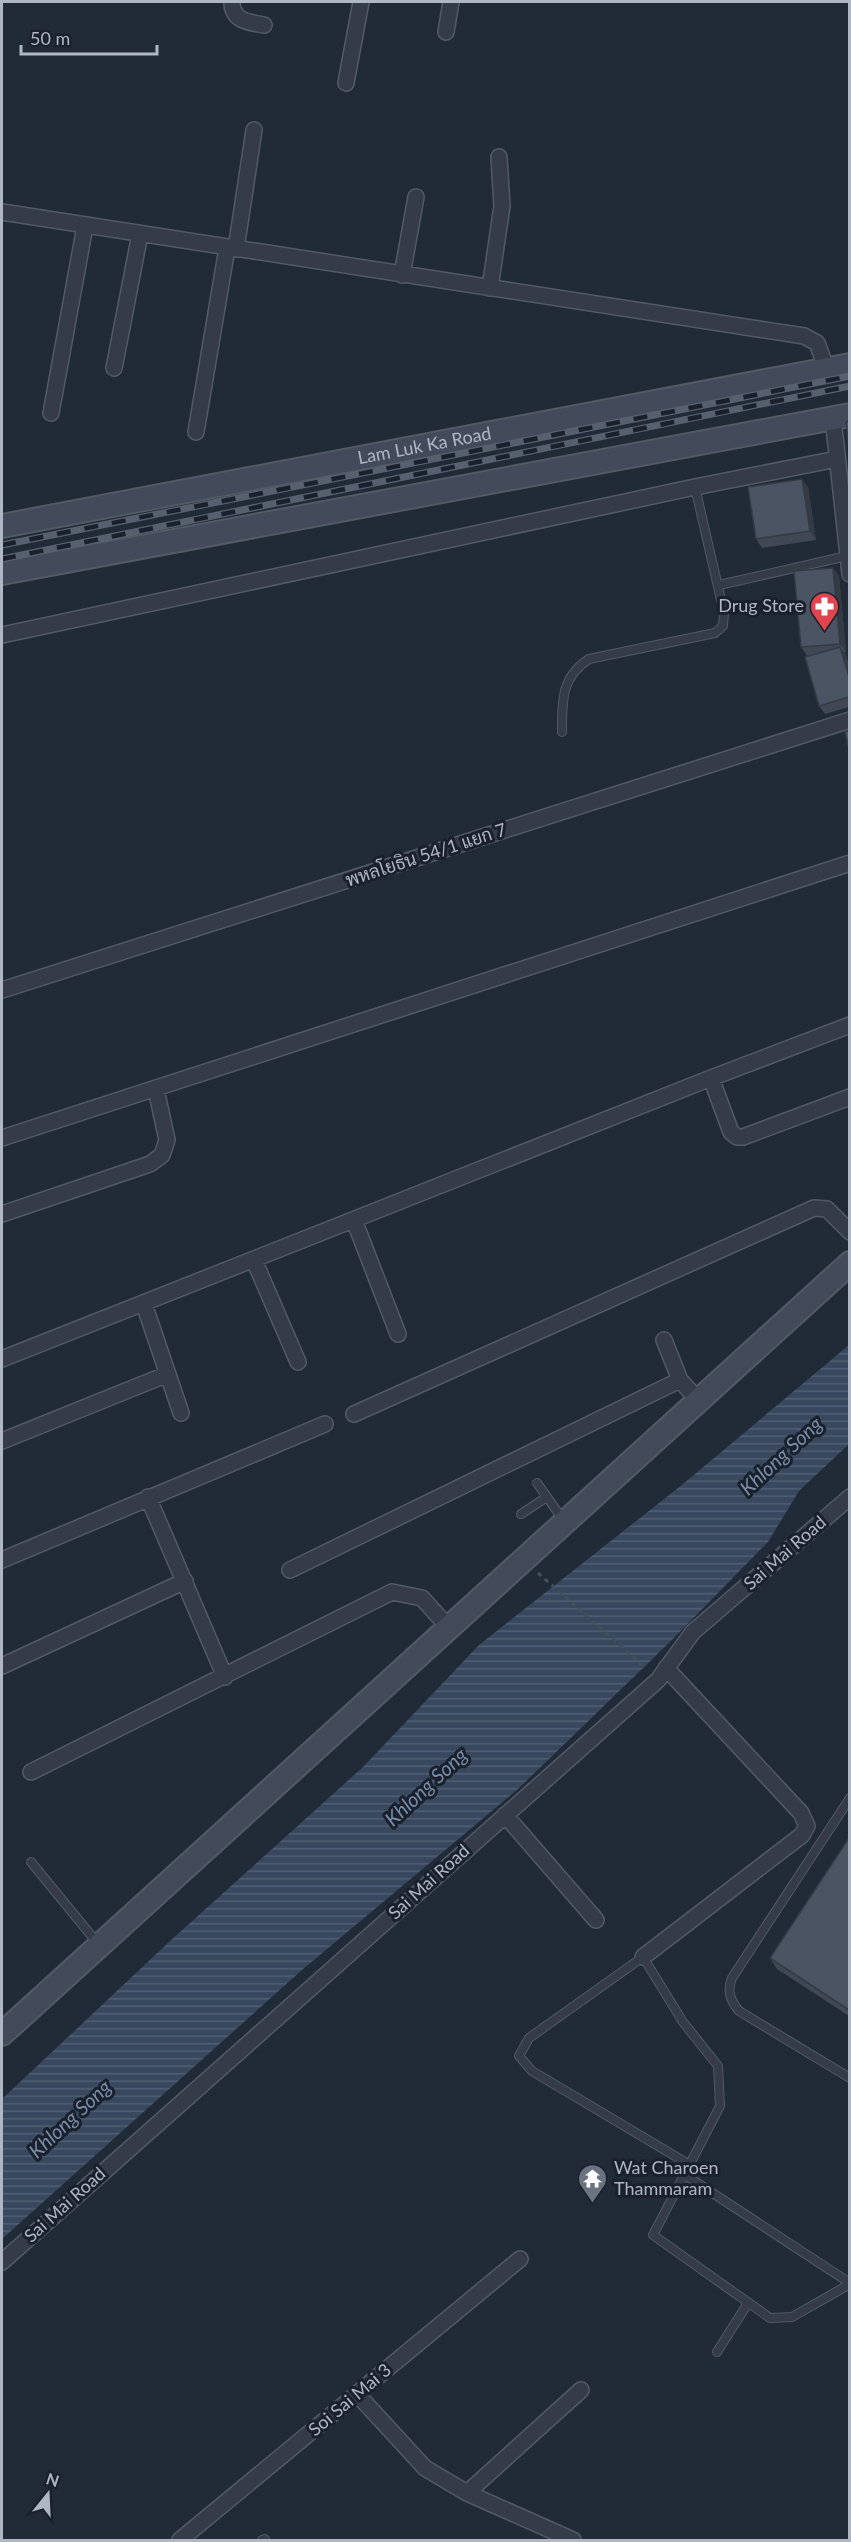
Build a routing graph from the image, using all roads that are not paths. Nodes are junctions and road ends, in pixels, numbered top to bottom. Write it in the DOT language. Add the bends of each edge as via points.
graph roads {
  1 [pos="232,2"];
  2 [pos="361,2"];
  3 [pos="452,2"];
  4 [pos="264,25"];
  5 [pos="446,32"];
  6 [pos="346,82"];
  7 [pos="254,130"];
  8 [pos="499,157"];
  9 [pos="416,197"];
  10 [pos="2,212"];
  11 [pos="85,226"];
  12 [pos="140,234"];
  13 [pos="231,248"];
  14 [pos="402,275"];
  15 [pos="490,288"];
  16 [pos="849,365"];
  17 [pos="114,368"];
  18 [pos="827,370"];
  19 [pos="51,413"];
  20 [pos="841,416"];
  21 [pos="196,432"];
  22 [pos="837,459"];
  23 [pos="695,487"];
  24 [pos="2,525"];
  25 [pos="848,563"];
  26 [pos="2,573"];
  27 [pos="719,585"];
  28 [pos="2,635"];
  29 [pos="849,720"];
  30 [pos="562,732"];
  31 [pos="849,863"];
  32 [pos="2,990"];
  33 [pos="849,1025"];
  34 [pos="711,1078"];
  35 [pos="156,1089"];
  36 [pos="849,1097"];
  37 [pos="2,1138"];
  38 [pos="2,1214"];
  39 [pos="354,1220"];
  40 [pos="849,1232"];
  41 [pos="254,1260"];
  42 [pos="849,1263"];
  43 [pos="144,1304"];
  44 [pos="398,1334"];
  45 [pos="664,1340"];
  46 [pos="2,1359"];
  47 [pos="298,1362"];
  48 [pos="168,1374"];
  49 [pos="680,1380"];
  50 [pos="698,1400"];
  51 [pos="181,1413"];
  52 [pos="354,1414"];
  53 [pos="325,1424"];
  54 [pos="2,1441"];
  55 [pos="537,1484"];
  56 [pos="148,1497"];
  57 [pos="547,1497"];
  58 [pos="849,1497"];
  59 [pos="521,1514"];
  60 [pos="565,1522"];
  61 [pos="2,1560"];
  62 [pos="290,1570"];
  63 [pos="185,1581"];
  64 [pos="449,1628"];
  65 [pos="2,1666"];
  66 [pos="666,1668"];
  67 [pos="225,1677"];
  68 [pos="31,1772"];
  69 [pos="849,1798"];
  70 [pos="505,1815"];
  71 [pos="32,1862"];
  72 [pos="596,1920"];
  73 [pos="99,1945"];
  74 [pos="643,1957"];
  75 [pos="2,2034"];
  76 [pos="849,2078"];
  77 [pos="690,2165"];
  78 [pos="685,2175"];
  79 [pos="520,2259"];
  80 [pos="2,2262"];
  81 [pos="849,2284"];
  82 [pos="748,2303"];
  83 [pos="717,2352"];
  84 [pos="580,2390"];
  85 [pos="357,2394"];
  86 [pos="467,2493"];
  87 [pos="189,2536"];
  88 [pos="573,2541"];
  1 -- 4 [label="street" via="238,19"];
  2 -- 6 [label="street"];
  3 -- 5 [label="street"];
  7 -- 13 [label="street"];
  8 -- 15 [label="street" via="502,206"];
  9 -- 14 [label="street"];
  10 -- 11 [label="street"];
  11 -- 12 [label="street"];
  11 -- 19 [label="street"];
  12 -- 13 [label="street"];
  12 -- 17 [label="street"];
  13 -- 14 [label="street"];
  13 -- 21 [label="street"];
  14 -- 15 [label="street"];
  15 -- 18 [label="street" via="804,336 817,343"];
  16 -- 18 [label="main road, Lam Luk Ka Road"];
  18 -- 24 [label="main road, Lam Luk Ka Road"];
  20 -- 22 [label="street"];
  20 -- 26 [label="main road"];
  22 -- 23 [label="street"];
  22 -- 25 [label="street"];
  23 -- 27 [label="lane"];
  23 -- 28 [label="street"];
  25 -- 27 [label="lane"];
  27 -- 30 [label="lane" via="723,626 715,633 590,658 577,666 566,685"];
  29 -- 32 [label="street, พหลโยธิน 54/1 แยก 7"];
  31 -- 35 [label="street"];
  33 -- 34 [label="street"];
  34 -- 36 [label="street" via="731,1132 737,1137"];
  34 -- 39 [label="street"];
  35 -- 37 [label="street"];
  35 -- 38 [label="street" via="167,1140 162,1155 150,1164"];
  39 -- 41 [label="street"];
  39 -- 44 [label="street"];
  40 -- 52 [label="street" via="827,1209 814,1208"];
  41 -- 43 [label="street"];
  41 -- 47 [label="street"];
  42 -- 50 [label="main road"];
  43 -- 46 [label="street"];
  43 -- 48 [label="street"];
  45 -- 49 [label="street"];
  48 -- 51 [label="street"];
  48 -- 54 [label="street"];
  49 -- 50 [label="street"];
  49 -- 62 [label="street"];
  50 -- 60 [label="main road"];
  53 -- 56 [label="street"];
  55 -- 57 [label="lane"];
  56 -- 61 [label="street"];
  56 -- 63 [label="street"];
  57 -- 59 [label="lane"];
  57 -- 60 [label="lane"];
  58 -- 66 [label="street, Sai Mai Road" via="693,1632"];
  60 -- 64 [label="main road"];
  63 -- 65 [label="street"];
  63 -- 67 [label="street"];
  64 -- 67 [label="street" via="422,1598 392,1592"];
  64 -- 73 [label="main road"];
  66 -- 70 [label="street, Sai Mai Road" via="658,1680"];
  66 -- 74 [label="street" via="801,1813 807,1826 802,1834"];
  67 -- 68 [label="street"];
  69 -- 76 [label="lane" via="728,1988 739,2011"];
  70 -- 72 [label="street"];
  70 -- 80 [label="street, Sai Mai Road"];
  71 -- 73 [label="lane"];
  73 -- 75 [label="main road"];
  74 -- 77 [label="lane" via="683,2022 718,2066 720,2106"];
  74 -- 77 [label="lane" via="529,2038 519,2056 532,2070"];
  77 -- 78 [label="lane"];
  78 -- 81 [label="lane"];
  78 -- 82 [label="lane" via="654,2235"];
  79 -- 85 [label="street, Soi Sai Mai 3"];
  81 -- 82 [label="lane" via="792,2317 770,2318"];
  82 -- 83 [label="lane"];
  84 -- 86 [label="street"];
  85 -- 86 [label="street" via="425,2468"];
  85 -- 87 [label="street, Soi Sai Mai 3"];
  86 -- 88 [label="street"];
}
